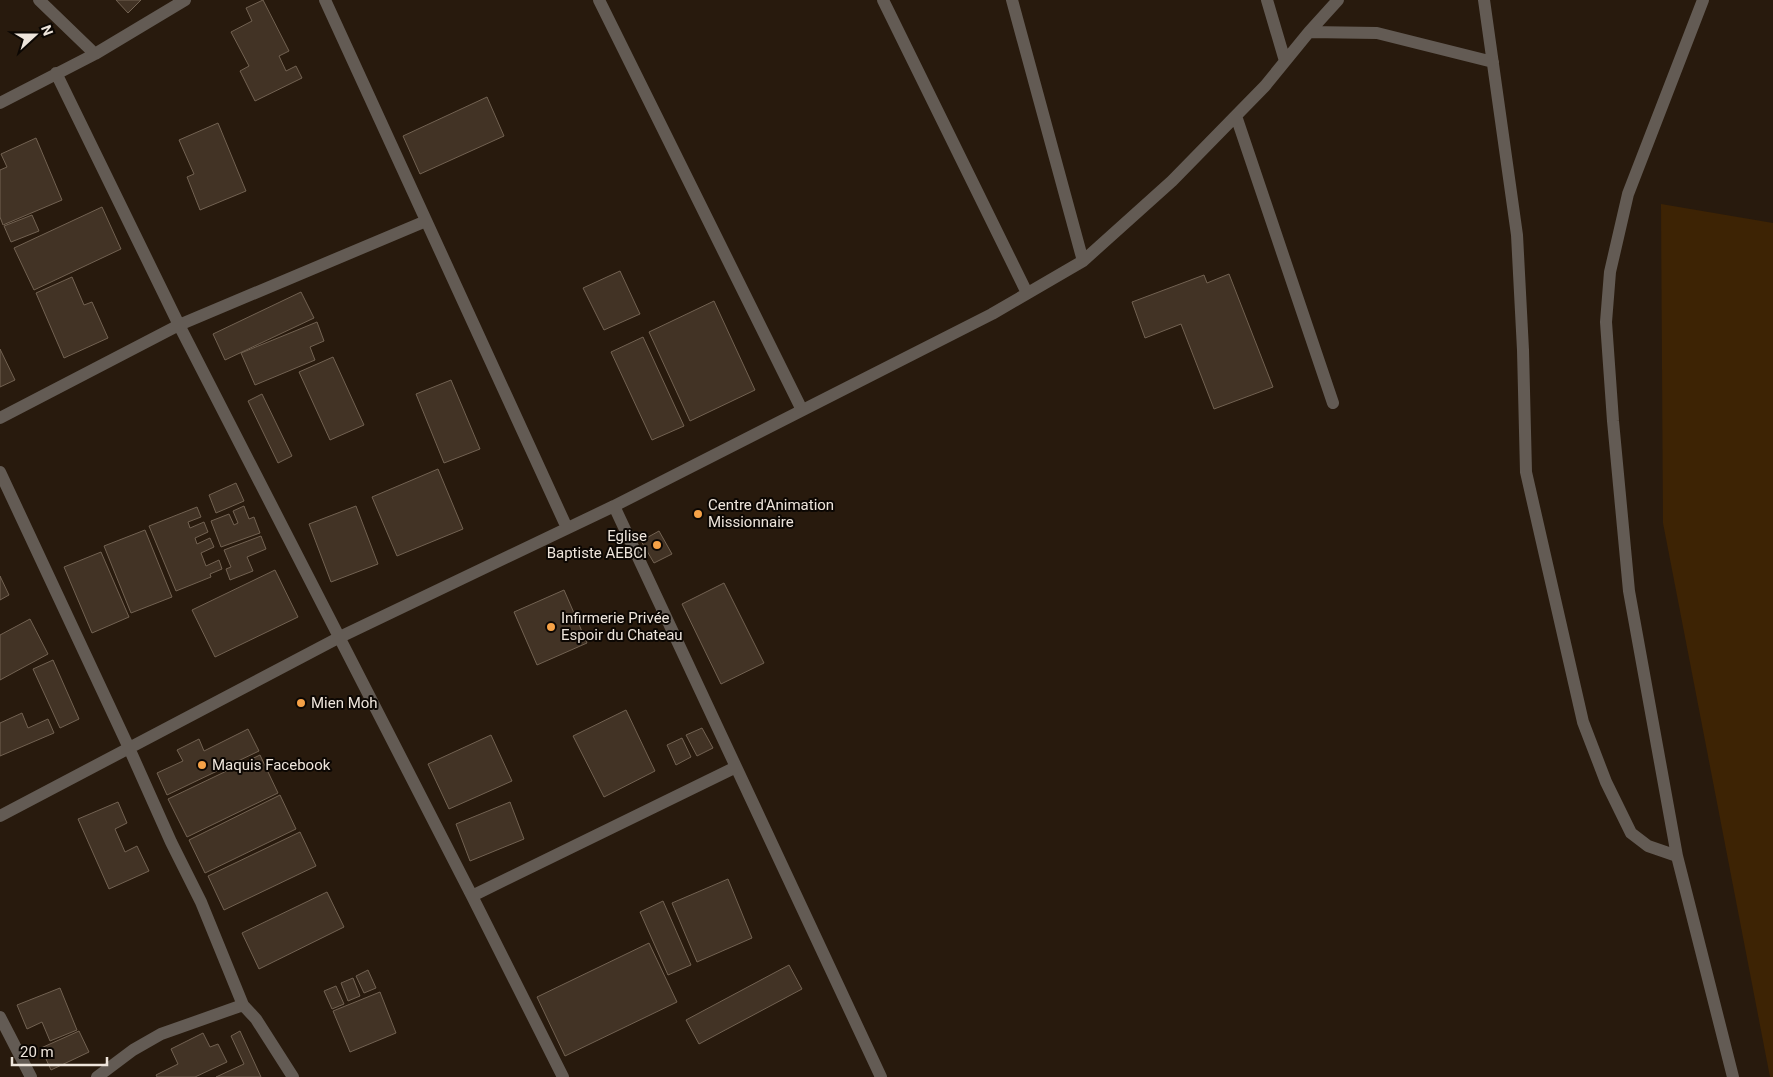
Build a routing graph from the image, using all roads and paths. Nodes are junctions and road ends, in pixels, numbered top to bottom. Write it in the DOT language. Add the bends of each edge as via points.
graph roads {
  1 [pos="39,0"];
  2 [pos="185,0"];
  3 [pos="325,0"];
  4 [pos="599,0"];
  5 [pos="883,0"];
  6 [pos="1012,0"];
  7 [pos="1267,0"];
  8 [pos="1338,0"];
  9 [pos="1484,0"];
  10 [pos="1703,0"];
  11 [pos="1309,32"];
  12 [pos="95,54"];
  13 [pos="1285,62"];
  14 [pos="1493,62"];
  15 [pos="56,73"];
  16 [pos="0,103"];
  17 [pos="1236,116"];
  18 [pos="426,221"];
  19 [pos="1083,261"];
  20 [pos="1027,293"];
  21 [pos="179,325"];
  22 [pos="1333,403"];
  23 [pos="802,410"];
  24 [pos="0,418"];
  25 [pos="0,472"];
  26 [pos="614,506"];
  27 [pos="567,528"];
  28 [pos="340,638"];
  29 [pos="129,748"];
  30 [pos="736,768"];
  31 [pos="0,816"];
  32 [pos="1677,856"];
  33 [pos="472,896"];
  34 [pos="243,1005"];
  35 [pos="0,1017"];
  36 [pos="31,1077"];
  37 [pos="97,1077"];
  38 [pos="293,1077"];
  39 [pos="563,1077"];
  40 [pos="881,1077"];
  41 [pos="1733,1077"];
  1 -- 12 [label="street"];
  2 -- 12 [label="street"];
  3 -- 18 [label="street"];
  4 -- 23 [label="street"];
  5 -- 20 [label="street"];
  6 -- 19 [label="street"];
  7 -- 13 [label="street"];
  8 -- 11 [label="street"];
  9 -- 14 [label="street"];
  10 -- 32 [label="street" via="1628,194 1610,272 1606,322 1629,591"];
  11 -- 13 [label="street"];
  11 -- 14 [label="street" via="1377,33"];
  12 -- 15 [label="street"];
  13 -- 17 [label="street"];
  14 -- 32 [label="street" via="1517,235 1526,472 1583,722 1631,834 1648,846"];
  15 -- 16 [label="street"];
  15 -- 21 [label="street"];
  17 -- 19 [label="street" via="1172,181"];
  17 -- 22 [label="street"];
  18 -- 21 [label="street"];
  18 -- 27 [label="street"];
  19 -- 20 [label="street"];
  20 -- 23 [label="street"];
  21 -- 24 [label="street"];
  21 -- 28 [label="street"];
  23 -- 26 [label="street"];
  25 -- 29 [label="street"];
  26 -- 27 [label="street"];
  26 -- 30 [label="street"];
  27 -- 28 [label="street"];
  28 -- 29 [label="street"];
  28 -- 33 [label="street"];
  29 -- 31 [label="street"];
  29 -- 34 [label="street" via="201,902"];
  30 -- 33 [label="street"];
  30 -- 40 [label="street"];
  32 -- 41 [label="street"];
  33 -- 39 [label="street"];
  34 -- 37 [label="street" via="161,1034"];
  34 -- 38 [label="street" via="256,1019"];
  35 -- 36 [label="street"];
}
